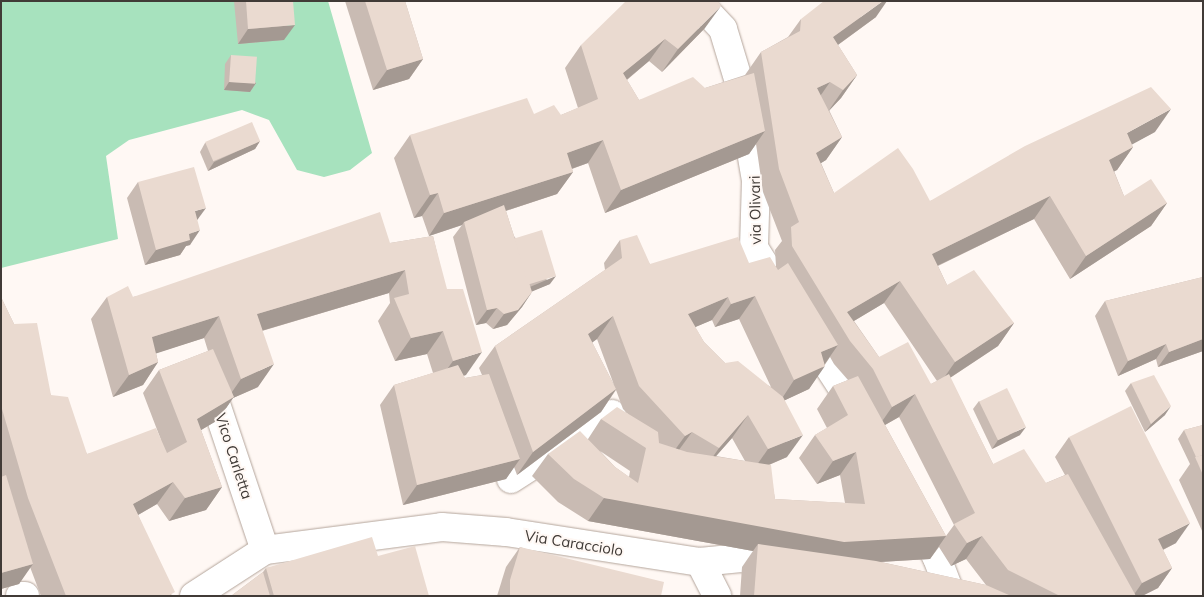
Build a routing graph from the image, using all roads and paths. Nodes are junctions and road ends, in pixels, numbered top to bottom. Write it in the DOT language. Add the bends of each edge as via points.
graph roads {
  1 [pos="697,1"];
  2 [pos="202,362"];
  3 [pos="612,414"];
  4 [pos="873,438"];
  5 [pos="511,479"];
  6 [pos="905,498"];
  7 [pos="265,550"];
  8 [pos="700,562"];
  9 [pos="806,568"];
  10 [pos="921,585"];
  11 [pos="957,593"];
  12 [pos="20,596"];
  13 [pos="25,596"];
  14 [pos="194,596"];
  15 [pos="718,596"];
  1 -- 4 [label="street, via Olivari" via="723,29 739,82 756,180 754,248 827,367 850,396"];
  2 -- 7 [label="street, Vico Carletta"];
  3 -- 5 [label="street"];
  6 -- 11 [label="street"];
  7 -- 8 [label="street, Via Caracciolo" via="442,527 506,532"];
  7 -- 14 [label="street, Via Caracciolo"];
  8 -- 9 [label="street, Via Caracciolo" via="741,558"];
  8 -- 15 [label="street"];
  10 -- 11 [label="street"];
  12 -- 13 [label="street"];
}
